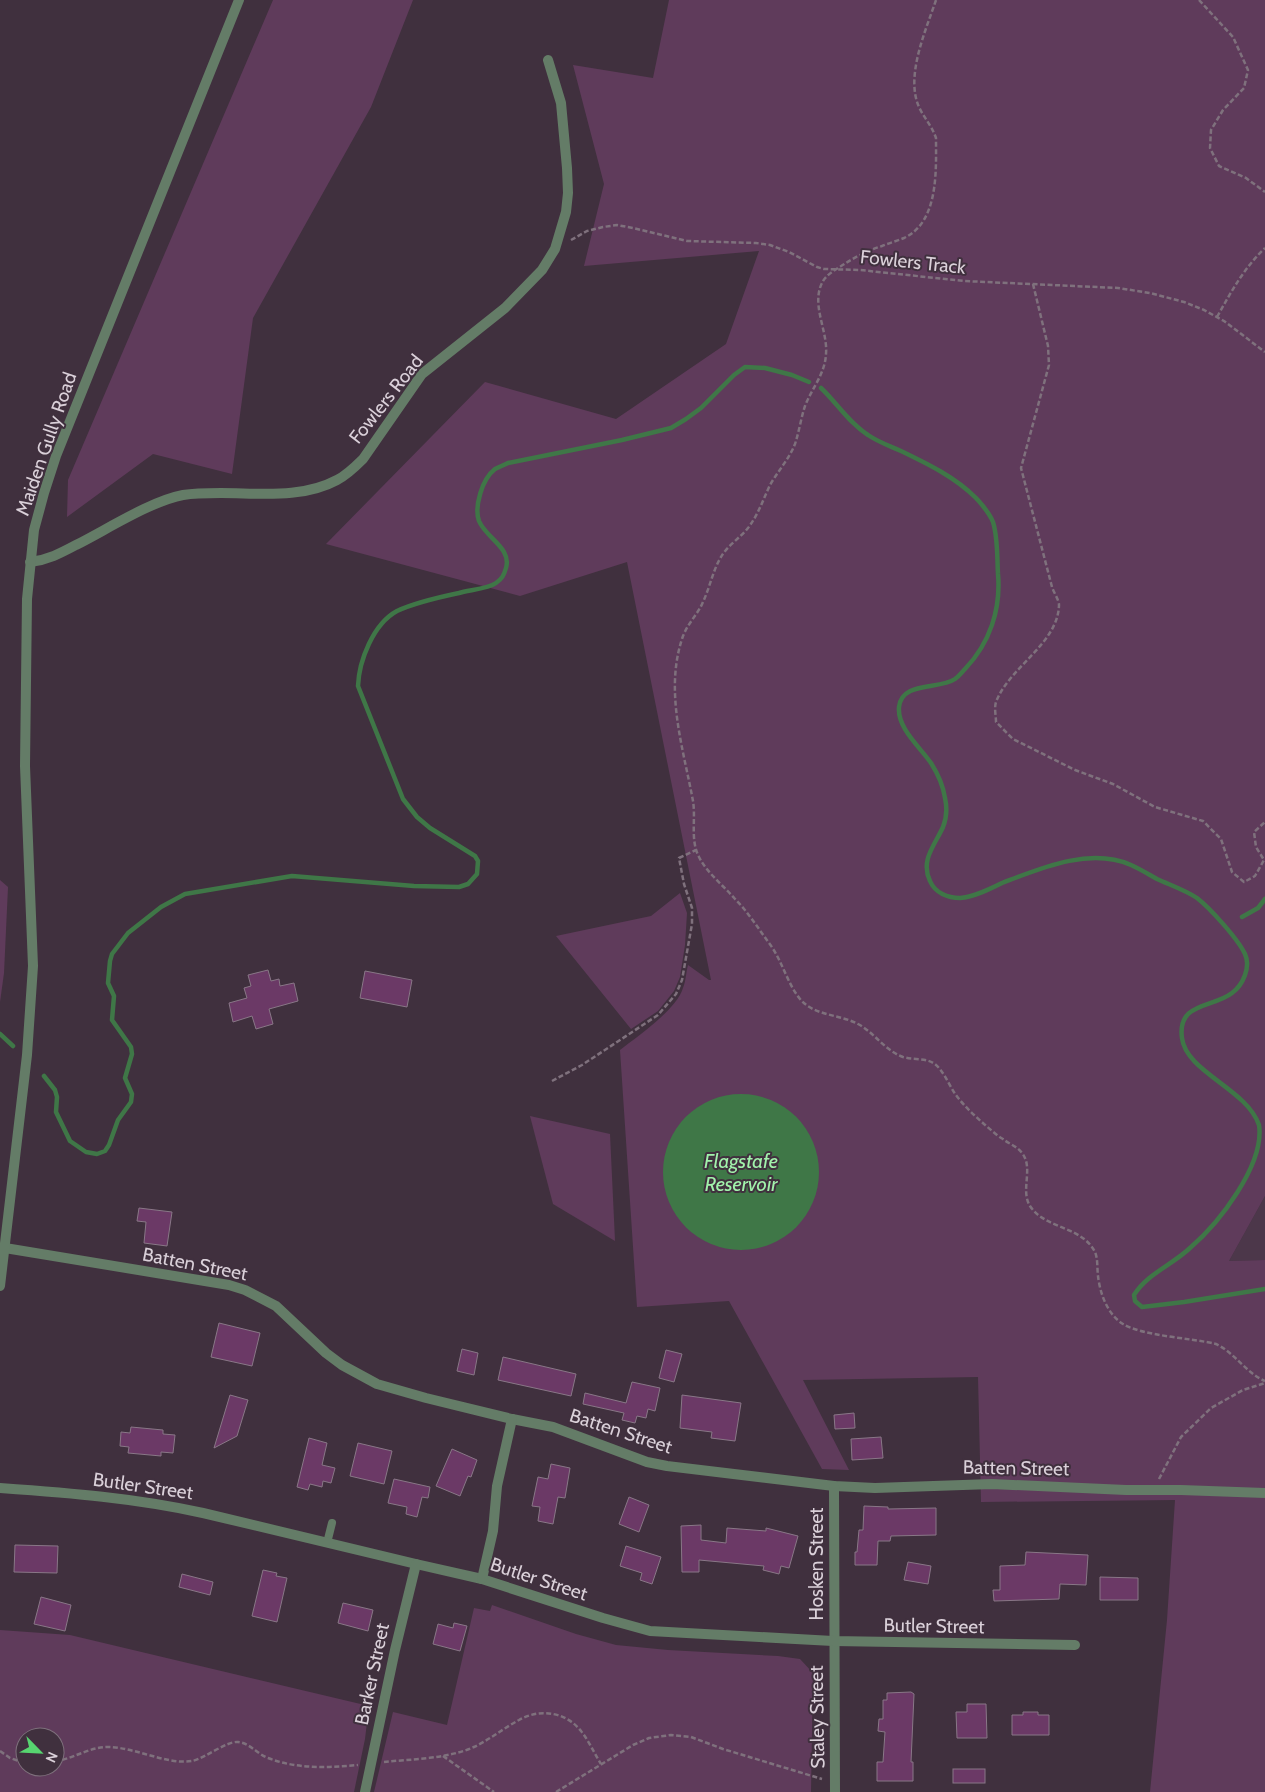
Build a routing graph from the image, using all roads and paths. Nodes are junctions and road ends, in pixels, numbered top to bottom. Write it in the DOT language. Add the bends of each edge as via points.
graph roads {
  1 [pos="239,0"];
  2 [pos="936,0"];
  3 [pos="1199,0"];
  4 [pos="548,60"];
  5 [pos="1265,192"];
  6 [pos="1265,248"];
  7 [pos="555,249"];
  8 [pos="835,270"];
  9 [pos="1033,284"];
  10 [pos="1216,317"];
  11 [pos="1265,352"];
  12 [pos="30,562"];
  13 [pos="1265,822"];
  14 [pos="696,850"];
  15 [pos="552,1081"];
  16 [pos="5,1248"];
  17 [pos="0,1286"];
  18 [pos="1265,1382"];
  19 [pos="512,1419"];
  20 [pos="834,1486"];
  21 [pos="0,1488"];
  22 [pos="1154,1490"];
  23 [pos="1265,1493"];
  24 [pos="332,1523"];
  25 [pos="327,1543"];
  26 [pos="416,1564"];
  27 [pos="482,1579"];
  28 [pos="833,1642"];
  29 [pos="1075,1645"];
  30 [pos="0,1751"];
  31 [pos="443,1756"];
  32 [pos="15,1760"];
  33 [pos="65,1760"];
  34 [pos="371,1764"];
  35 [pos="601,1764"];
  36 [pos="835,1788"];
  37 [pos="365,1792"];
  38 [pos="494,1792"];
  39 [pos="556,1792"];
  1 -- 12 [label="street, Maiden Gully Road" via="56,456 37,521"];
  2 -- 8 [label="path" via="914,73 919,107 936,138 930,210 917,231 869,250"];
  3 -- 5 [label="path" via="1233,37 1248,70 1244,88 1223,110 1211,130 1210,148 1219,166 1246,178"];
  4 -- 7 [label="street, Fowlers Road" via="560,103 568,193"];
  6 -- 10 [label="path" via="1237,281"];
  7 -- 8 [label="path, Fowlers Track" via="587,231 617,226 687,242 770,245 817,267"];
  7 -- 12 [label="street, Fowlers Road" via="542,270 505,308 428,368 363,458 338,480 304,491 277,494 182,495 148,508 52,558"];
  8 -- 9 [label="path, Fowlers Track"];
  8 -- 14 [label="path" via="824,279 818,295 826,349 824,368 804,407 795,443 755,518 722,555 698,612 681,642 674,691 694,807"];
  9 -- 10 [label="path, Fowlers Track" via="1118,288 1150,293 1184,302"];
  9 -- 13 [label="path" via="1048,346 1049,365 1021,468 1059,603 1056,623 1006,683 995,704 996,722 1013,739 1075,770 1113,784 1155,807 1203,821 1221,838 1232,872 1244,882 1255,876 1264,860 1256,848 1254,832"];
  10 -- 11 [label="path, Fowlers Track"];
  12 -- 16 [label="street, Maiden Gully Road" via="25,632 25,766 33,966 27,1055"];
  14 -- 15 [label="path" via="679,858 692,908 692,924 682,980 676,994 658,1015"];
  14 -- 18 [label="path" via="707,869 771,945 804,1003 861,1026 897,1054 933,1062 972,1112 997,1136 1019,1149 1027,1164 1028,1202 1036,1213 1077,1235 1095,1252 1104,1301 1119,1322 1143,1331 1216,1344"];
  16 -- 17 [label="street, Maiden Gully Road"];
  16 -- 19 [label="street, Batten Street" via="245,1290 276,1306 326,1352 359,1376 400,1391"];
  18 -- 22 [label="path" via="1211,1408 1181,1437"];
  19 -- 20 [label="street, Batten Street" via="552,1427 647,1462"];
  19 -- 27 [label="street"];
  20 -- 22 [label="street, Batten Street" via="875,1488 992,1484"];
  20 -- 28 [label="street, Hosken Street"];
  21 -- 25 [label="street, Butler Street" via="108,1496 171,1506"];
  22 -- 23 [label="street, Batten Street"];
  24 -- 25 [label="lane"];
  25 -- 26 [label="street, Butler Street"];
  26 -- 27 [label="street, Butler Street"];
  26 -- 34 [label="street, Barker Street"];
  27 -- 28 [label="street, Butler Street" via="650,1631"];
  28 -- 29 [label="street, Butler Street"];
  28 -- 36 [label="street, Staley Street"];
  30 -- 32 [label="path"];
  31 -- 34 [label="path"];
  31 -- 35 [label="path" via="473,1748 521,1719 543,1713 561,1716 576,1725"];
  31 -- 38 [label="path"];
  33 -- 34 [label="path" via="99,1747 111,1747 175,1762 194,1761 237,1741 283,1763 322,1767"];
  34 -- 37 [label="street, Barker Street"];
  35 -- 36 [label="path" via="649,1738 692,1737"];
  35 -- 39 [label="path"];
}
